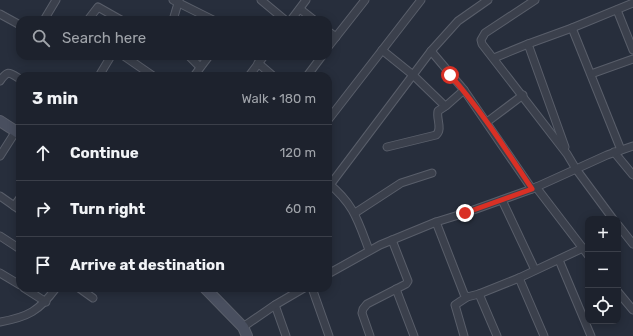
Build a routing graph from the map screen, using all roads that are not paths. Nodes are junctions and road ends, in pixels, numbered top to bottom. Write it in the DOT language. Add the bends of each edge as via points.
graph roads {
  1 [pos="56,0"];
  2 [pos="261,0"];
  3 [pos="306,0"];
  4 [pos="365,0"];
  5 [pos="421,0"];
  6 [pos="488,0"];
  7 [pos="535,0"];
  8 [pos="177,1"];
  9 [pos="633,3"];
  10 [pos="300,9"];
  11 [pos="616,10"];
  12 [pos="0,14"];
  13 [pos="46,16"];
  14 [pos="91,16"];
  15 [pos="114,16"];
  16 [pos="174,16"];
  17 [pos="205,16"];
  18 [pos="280,16"];
  19 [pos="294,16"];
  20 [pos="309,16"];
  21 [pos="16,23"];
  22 [pos="572,28"];
  23 [pos="332,34"];
  24 [pos="336,37"];
  25 [pos="332,42"];
  26 [pos="528,44"];
  27 [pos="382,50"];
  28 [pos="633,50"];
  29 [pos="431,51"];
  30 [pos="494,58"];
  31 [pos="633,59"];
  32 [pos="109,60"];
  33 [pos="129,60"];
  34 [pos="193,60"];
  35 [pos="206,60"];
  36 [pos="260,60"];
  37 [pos="319,60"];
  38 [pos="258,63"];
  39 [pos="200,67"];
  40 [pos="101,72"];
  41 [pos="144,72"];
  42 [pos="197,72"];
  43 [pos="252,72"];
  44 [pos="268,72"];
  45 [pos="310,72"];
  46 [pos="591,74"];
  47 [pos="413,75"];
  48 [pos="16,76"];
  49 [pos="0,81"];
  50 [pos="464,90"];
  51 [pos="523,95"];
  52 [pos="445,106"];
  53 [pos="332,115"];
  54 [pos="0,121"];
  55 [pos="487,122"];
  56 [pos="16,132"];
  57 [pos="16,136"];
  58 [pos="633,146"];
  59 [pos="387,147"];
  60 [pos="617,151"];
  61 [pos="567,154"];
  62 [pos="0,156"];
  63 [pos="576,169"];
  64 [pos="432,173"];
  65 [pos="633,175"];
  66 [pos="332,180"];
  67 [pos="332,187"];
  68 [pos="534,188"];
  69 [pos="0,196"];
  70 [pos="502,200"];
  71 [pos="16,207"];
  72 [pos="355,213"];
  73 [pos="611,216"];
  74 [pos="436,222"];
  75 [pos="621,229"];
  76 [pos="0,236"];
  77 [pos="392,240"];
  78 [pos="633,244"];
  79 [pos="16,246"];
  80 [pos="583,248"];
  81 [pos="369,250"];
  82 [pos="586,252"];
  83 [pos="559,260"];
  84 [pos="535,270"];
  85 [pos="332,272"];
  86 [pos="0,273"];
  87 [pos="519,278"];
  88 [pos="16,283"];
  89 [pos="396,289"];
  90 [pos="30,292"];
  91 [pos="53,292"];
  92 [pos="85,292"];
  93 [pos="209,292"];
  94 [pos="297,292"];
  95 [pos="313,292"];
  96 [pos="479,294"];
  97 [pos="467,296"];
  98 [pos="621,296"];
  99 [pos="93,298"];
  100 [pos="46,302"];
  101 [pos="275,305"];
  102 [pos="633,310"];
  103 [pos="0,322"];
  104 [pos="245,332"];
  105 [pos="286,336"];
  106 [pos="329,336"];
  107 [pos="370,336"];
  108 [pos="414,336"];
  109 [pos="464,336"];
  110 [pos="497,336"];
  111 [pos="544,336"];
  112 [pos="591,336"];
  1 -- 13 [label="street"];
  2 -- 18 [label="street"];
  3 -- 10 [label="street"];
  4 -- 24 [label="street"];
  5 -- 27 [label="street"];
  6 -- 29 [label="street" via="458,21"];
  7 -- 30 [label="street" via="482,37 482,44"];
  8 -- 16 [label="street"];
  8 -- 17 [label="street"];
  9 -- 11 [label="street"];
  10 -- 19 [label="street"];
  10 -- 20 [label="street"];
  11 -- 22 [label="street"];
  11 -- 28 [label="street"];
  12 -- 21 [label="street"];
  14 -- 15 [label="street" via="98,7"];
  22 -- 26 [label="street"];
  22 -- 46 [label="street"];
  23 -- 24 [label="street"];
  24 -- 25 [label="street"];
  26 -- 30 [label="street"];
  26 -- 61 [label="street"];
  27 -- 47 [label="street"];
  27 -- 53 [label="street"];
  29 -- 47 [label="street"];
  29 -- 50 [label="street"];
  30 -- 51 [label="street"];
  31 -- 46 [label="street"];
  32 -- 40 [label="street"];
  33 -- 41 [label="street"];
  34 -- 39 [label="street"];
  35 -- 39 [label="street"];
  36 -- 38 [label="street"];
  37 -- 45 [label="street"];
  38 -- 43 [label="street"];
  38 -- 44 [label="street"];
  39 -- 42 [label="street"];
  46 -- 60 [label="street"];
  47 -- 52 [label="street"];
  47 -- 66 [label="street"];
  48 -- 49 [label="street" via="8,72"];
  50 -- 52 [label="street"];
  50 -- 55 [label="street"];
  51 -- 55 [label="street"];
  51 -- 61 [label="street"];
  52 -- 59 [label="street" via="437,112 440,129 436,135"];
  54 -- 56 [label="street"];
  55 -- 68 [label="street"];
  57 -- 62 [label="street"];
  58 -- 60 [label="street"];
  60 -- 63 [label="street"];
  60 -- 65 [label="street"];
  61 -- 63 [label="street"];
  63 -- 68 [label="street"];
  63 -- 73 [label="street"];
  64 -- 72 [label="street" via="401,183"];
  67 -- 72 [label="street" via="345,198"];
  68 -- 70 [label="street"];
  68 -- 80 [label="street"];
  69 -- 71 [label="street"];
  70 -- 74 [label="street"];
  70 -- 84 [label="street"];
  72 -- 81 [label="street"];
  74 -- 77 [label="street"];
  74 -- 97 [label="street"];
  75 -- 78 [label="street"];
  76 -- 79 [label="street"];
  77 -- 81 [label="street"];
  77 -- 89 [label="street" via="408,281"];
  80 -- 82 [label="street"];
  80 -- 83 [label="street"];
  81 -- 85 [label="street"];
  83 -- 84 [label="street"];
  83 -- 112 [label="street"];
  84 -- 87 [label="street"];
  86 -- 88 [label="street"];
  87 -- 96 [label="street"];
  87 -- 111 [label="street"];
  89 -- 107 [label="street" via="363,308 362,314"];
  89 -- 108 [label="street"];
  90 -- 100 [label="street"];
  91 -- 100 [label="street"];
  92 -- 99 [label="street"];
  93 -- 104 [label="street"];
  94 -- 101 [label="street"];
  95 -- 106 [label="street"];
  96 -- 97 [label="street"];
  96 -- 110 [label="street"];
  97 -- 109 [label="street" via="455,305"];
  98 -- 102 [label="street"];
  100 -- 103 [label="street" via="30,313"];
  101 -- 104 [label="street"];
  101 -- 105 [label="street"];
}
